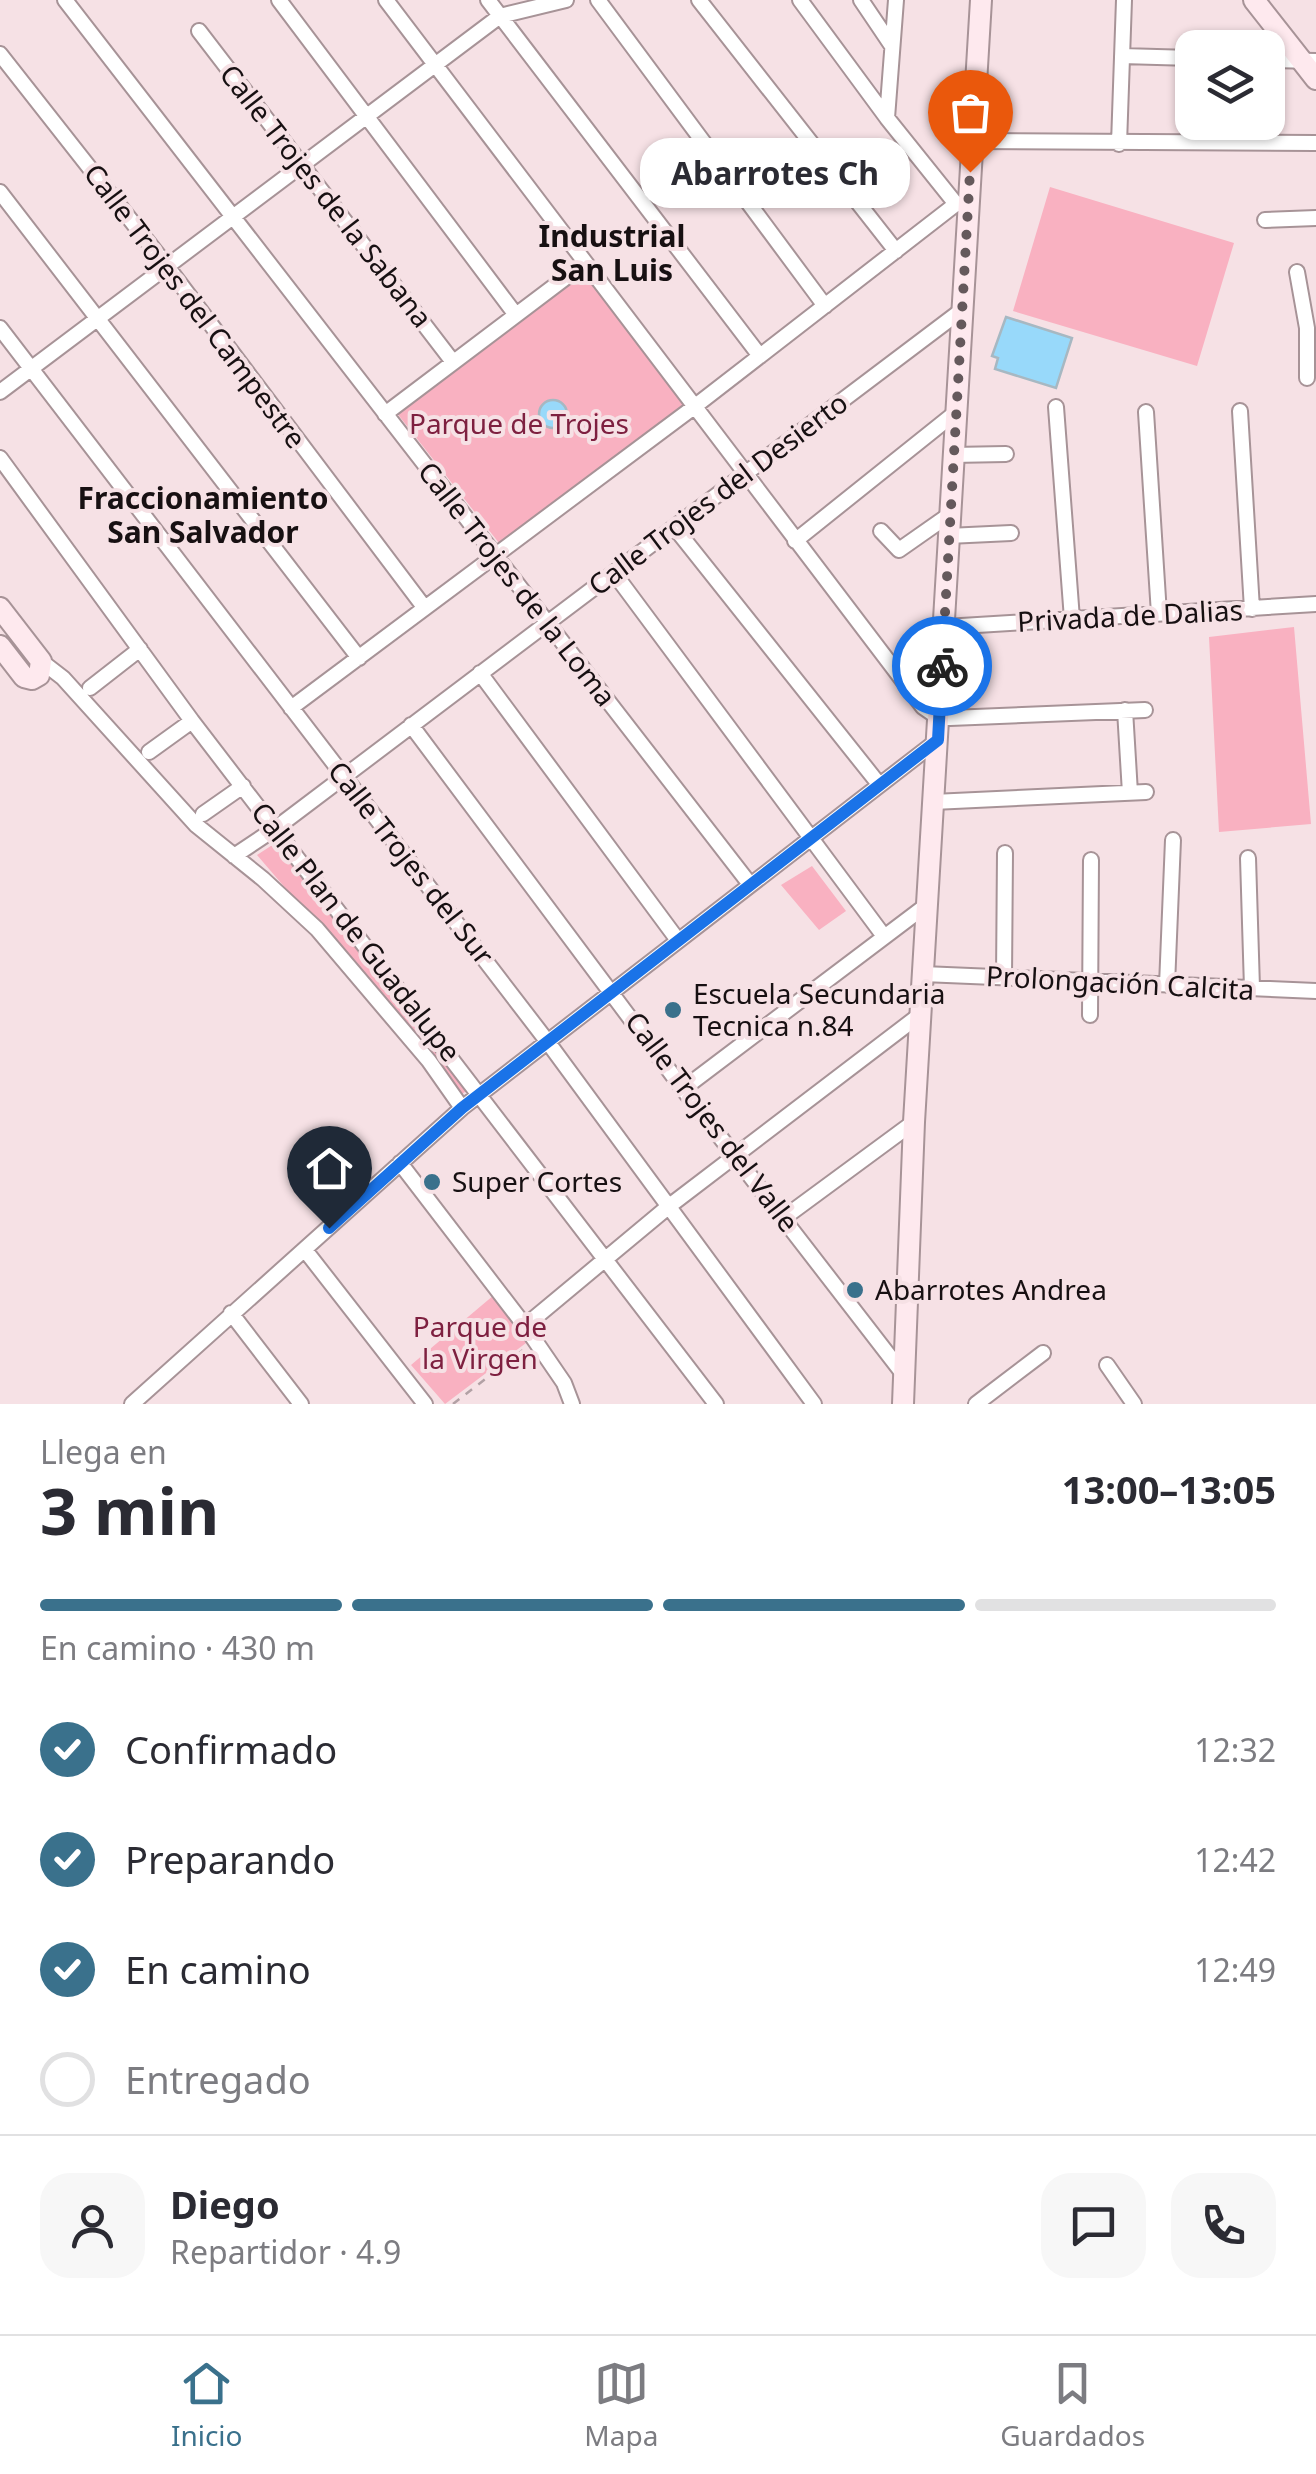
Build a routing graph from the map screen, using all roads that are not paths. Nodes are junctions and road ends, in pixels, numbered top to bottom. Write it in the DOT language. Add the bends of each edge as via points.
graph roads {
  1 [pos="65,0"];
  2 [pos="278,0"];
  3 [pos="386,0"];
  4 [pos="488,0"];
  5 [pos="566,0"];
  6 [pos="598,0"];
  7 [pos="698,0"];
  8 [pos="800,0"];
  9 [pos="861,0"];
  10 [pos="896,0"];
  11 [pos="981,0"];
  12 [pos="1124,0"];
  13 [pos="1254,0"];
  14 [pos="500,16"];
  15 [pos="199,31"];
  16 [pos="892,46"];
  17 [pos="0,54"];
  18 [pos="1122,56"];
  19 [pos="1175,58"];
  20 [pos="1308,60"];
  21 [pos="434,63"];
  22 [pos="1316,78"];
  23 [pos="366,116"];
  24 [pos="887,118"];
  25 [pos="972,141"];
  26 [pos="1316,143"];
  27 [pos="1119,144"];
  28 [pos="302,164"];
  29 [pos="0,192"];
  30 [pos="962,204"];
  31 [pos="232,216"];
  32 [pos="1316,218"];
  33 [pos="1265,220"];
  34 [pos="896,252"];
  35 [pos="585,263"];
  36 [pos="166,266"];
  37 [pos="1298,272"];
  38 [pos="826,306"];
  39 [pos="962,310"];
  40 [pos="516,315"];
  41 [pos="98,318"];
  42 [pos="0,328"];
  43 [pos="1311,328"];
  44 [pos="760,356"];
  45 [pos="454,362"];
  46 [pos="30,367"];
  47 [pos="1306,378"];
  48 [pos="0,392"];
  49 [pos="694,407"];
  50 [pos="1056,407"];
  51 [pos="1240,410"];
  52 [pos="1146,412"];
  53 [pos="955,413"];
  54 [pos="385,414"];
  55 [pos="1006,454"];
  56 [pos="952,455"];
  57 [pos="0,458"];
  58 [pos="745,474"];
  59 [pos="949,525"];
  60 [pos="675,528"];
  61 [pos="881,531"];
  62 [pos="1011,533"];
  63 [pos="796,540"];
  64 [pos="494,554"];
  65 [pos="614,573"];
  66 [pos="1316,604"];
  67 [pos="0,608"];
  68 [pos="424,608"];
  69 [pos="1252,609"];
  70 [pos="1159,614"];
  71 [pos="1072,619"];
  72 [pos="546,622"];
  73 [pos="945,627"];
  74 [pos="0,646"];
  75 [pos="140,649"];
  76 [pos="359,658"];
  77 [pos="41,661"];
  78 [pos="480,673"];
  79 [pos="90,688"];
  80 [pos="291,708"];
  81 [pos="1125,710"];
  82 [pos="1145,710"];
  83 [pos="939,718"];
  84 [pos="192,721"];
  85 [pos="412,724"];
  86 [pos="938,740"];
  87 [pos="149,752"];
  88 [pos="344,775"];
  89 [pos="878,783"];
  90 [pos="242,786"];
  91 [pos="933,802"];
  92 [pos="202,814"];
  93 [pos="276,828"];
  94 [pos="810,836"];
  95 [pos="1173,840"];
  96 [pos="1005,853"];
  97 [pos="234,856"];
  98 [pos="1248,858"];
  99 [pos="1091,860"];
  100 [pos="749,883"];
  101 [pos="928,904"];
  102 [pos="883,935"];
  103 [pos="677,939"];
  104 [pos="923,974"];
  105 [pos="1004,978"];
  106 [pos="1092,982"];
  107 [pos="1167,985"];
  108 [pos="1252,988"];
  109 [pos="612,990"];
  110 [pos="1316,991"];
  111 [pos="921,1014"];
  112 [pos="1090,1014"];
  113 [pos="547,1040"];
  114 [pos="683,1089"];
  115 [pos="480,1093"];
  116 [pos="462,1108"];
  117 [pos="914,1122"];
  118 [pos="736,1156"];
  119 [pos="400,1164"];
  120 [pos="668,1206"];
  121 [pos="784,1217"];
  122 [pos="305,1250"];
  123 [pos="604,1261"];
  124 [pos="231,1314"];
  125 [pos="525,1326"];
  126 [pos="1043,1353"];
  127 [pos="1107,1365"];
  128 [pos="905,1376"];
  129 [pos="292,1401"];
  130 [pos="566,1401"];
  131 [pos="1128,1402"];
  132 [pos="132,1404"];
  133 [pos="425,1404"];
  134 [pos="716,1404"];
  135 [pos="814,1404"];
  136 [pos="904,1404"];
  137 [pos="976,1404"];
  1 -- 31 [label="street, Calle Trojes de la Loma"];
  2 -- 23 [label="street"];
  3 -- 21 [label="street"];
  4 -- 14 [label="street"];
  5 -- 14 [label="street"];
  6 -- 38 [label="street"];
  7 -- 34 [label="street"];
  8 -- 24 [label="street"];
  9 -- 16 [label="street"];
  10 -- 16 [label="street"];
  11 -- 25 [label="main road"];
  12 -- 18 [label="street"];
  13 -- 20 [label="main road"];
  14 -- 21 [label="street"];
  14 -- 44 [label="street"];
  15 -- 28 [label="street, Calle Trojes de la Sabana"];
  16 -- 24 [label="street"];
  17 -- 36 [label="street, Calle Trojes del Campestre"];
  18 -- 19 [label="street"];
  18 -- 27 [label="street"];
  20 -- 22 [label="main road"];
  21 -- 23 [label="street"];
  21 -- 35 [label="street"];
  23 -- 28 [label="street"];
  23 -- 40 [label="street"];
  24 -- 30 [label="street"];
  25 -- 27 [label="street"];
  25 -- 30 [label="main road"];
  26 -- 27 [label="street"];
  28 -- 31 [label="street"];
  28 -- 45 [label="street, Calle Trojes de la Sabana"];
  29 -- 41 [label="street"];
  30 -- 34 [label="street"];
  30 -- 39 [label="main road"];
  31 -- 36 [label="street"];
  31 -- 54 [label="street, Calle Trojes de la Loma"];
  32 -- 33 [label="street"];
  34 -- 38 [label="street"];
  35 -- 40 [label="street"];
  35 -- 49 [label="street"];
  36 -- 41 [label="street"];
  36 -- 68 [label="street, Calle Trojes del Campestre"];
  37 -- 43 [label="street"];
  38 -- 44 [label="street"];
  39 -- 53 [label="main road"];
  39 -- 58 [label="street, Calle Trojes del Desierto"];
  40 -- 45 [label="street"];
  41 -- 46 [label="street"];
  41 -- 76 [label="street"];
  42 -- 46 [label="street, Calle Trojes del Sur"];
  43 -- 47 [label="street"];
  44 -- 49 [label="street"];
  45 -- 54 [label="street"];
  46 -- 48 [label="street"];
  46 -- 80 [label="street, Calle Trojes del Sur"];
  49 -- 58 [label="street"];
  49 -- 64 [label="street"];
  50 -- 71 [label="street"];
  51 -- 69 [label="street"];
  52 -- 70 [label="street"];
  53 -- 56 [label="main road"];
  53 -- 63 [label="street"];
  54 -- 64 [label="street, Calle Trojes de la Loma"];
  55 -- 56 [label="street"];
  56 -- 59 [label="main road"];
  57 -- 75 [label="street, Calle Plan de Guadalupe"];
  58 -- 60 [label="street, Calle Trojes del Desierto"];
  58 -- 63 [label="street"];
  59 -- 61 [label="street" via="899,550"];
  59 -- 62 [label="street"];
  59 -- 73 [label="main road"];
  60 -- 65 [label="street, Calle Trojes del Desierto"];
  60 -- 89 [label="street"];
  63 -- 83 [label="street" via="923,707"];
  64 -- 68 [label="street"];
  64 -- 72 [label="street, Calle Trojes de la Loma"];
  65 -- 72 [label="street, Calle Trojes del Desierto"];
  65 -- 94 [label="street"];
  66 -- 69 [label="street, Privada de Dalias"];
  67 -- 77 [label="main road"];
  68 -- 76 [label="street"];
  69 -- 70 [label="street, Privada de Dalias"];
  70 -- 71 [label="street, Privada de Dalias"];
  71 -- 73 [label="street, Privada de Dalias"];
  72 -- 78 [label="street, Calle Trojes del Desierto"];
  72 -- 100 [label="street, Calle Trojes de la Loma"];
  73 -- 83 [label="main road"];
  74 -- 77 [label="main road" via="24,677 38,675"];
  75 -- 79 [label="street"];
  75 -- 84 [label="street, Calle Plan de Guadalupe"];
  76 -- 80 [label="street"];
  77 -- 97 [label="street" via="196,826"];
  78 -- 85 [label="street, Calle Trojes del Desierto"];
  78 -- 103 [label="street"];
  80 -- 88 [label="street, Calle Trojes del Sur"];
  81 -- 82 [label="street"];
  81 -- 83 [label="street"];
  81 -- 91 [label="street" via="1138,792"];
  83 -- 86 [label="main road"];
  84 -- 87 [label="street"];
  84 -- 90 [label="street, Calle Plan de Guadalupe"];
  85 -- 88 [label="street, Calle Trojes del Desierto"];
  85 -- 109 [label="street, Calle Trojes del Valle"];
  86 -- 89 [label="street"];
  86 -- 91 [label="main road"];
  88 -- 93 [label="street, Calle Trojes del Desierto"];
  88 -- 113 [label="street, Calle Trojes del Sur"];
  89 -- 94 [label="street"];
  90 -- 92 [label="street"];
  90 -- 93 [label="street, Calle Plan de Guadalupe"];
  91 -- 101 [label="main road"];
  93 -- 97 [label="street, Calle Trojes del Desierto"];
  93 -- 115 [label="street, Calle Plan de Guadalupe"];
  94 -- 100 [label="street"];
  94 -- 102 [label="street"];
  95 -- 107 [label="street"];
  96 -- 105 [label="street"];
  97 -- 116 [label="street" via="317,930"];
  98 -- 108 [label="street"];
  99 -- 106 [label="street"];
  100 -- 103 [label="street"];
  101 -- 102 [label="street"];
  101 -- 104 [label="main road"];
  102 -- 114 [label="street"];
  103 -- 109 [label="street"];
  104 -- 105 [label="street, Prolongación Calcita"];
  104 -- 111 [label="main road"];
  105 -- 106 [label="street, Prolongación Calcita"];
  106 -- 107 [label="street, Prolongación Calcita"];
  106 -- 112 [label="street"];
  107 -- 108 [label="street, Prolongación Calcita"];
  108 -- 110 [label="street, Prolongación Calcita"];
  109 -- 113 [label="street"];
  109 -- 114 [label="street, Calle Trojes del Valle"];
  111 -- 117 [label="main road"];
  111 -- 118 [label="street"];
  113 -- 115 [label="street"];
  113 -- 120 [label="street, Calle Trojes del Sur"];
  114 -- 118 [label="street, Calle Trojes del Valle"];
  115 -- 116 [label="street"];
  115 -- 123 [label="street, Calle Plan de Guadalupe"];
  116 -- 119 [label="street"];
  117 -- 121 [label="street"];
  117 -- 128 [label="main road"];
  118 -- 120 [label="street"];
  118 -- 121 [label="street, Calle Trojes del Valle"];
  119 -- 122 [label="street"];
  119 -- 125 [label="street"];
  120 -- 123 [label="street"];
  120 -- 135 [label="street, Calle Trojes del Sur"];
  121 -- 128 [label="street, Calle Trojes del Valle"];
  122 -- 124 [label="street"];
  122 -- 133 [label="street"];
  123 -- 125 [label="street"];
  123 -- 134 [label="street, Calle Plan de Guadalupe"];
  124 -- 129 [label="street"];
  124 -- 132 [label="street"];
  125 -- 130 [label="street"];
  126 -- 137 [label="street"];
  127 -- 131 [label="street"];
  128 -- 136 [label="main road"];
}
